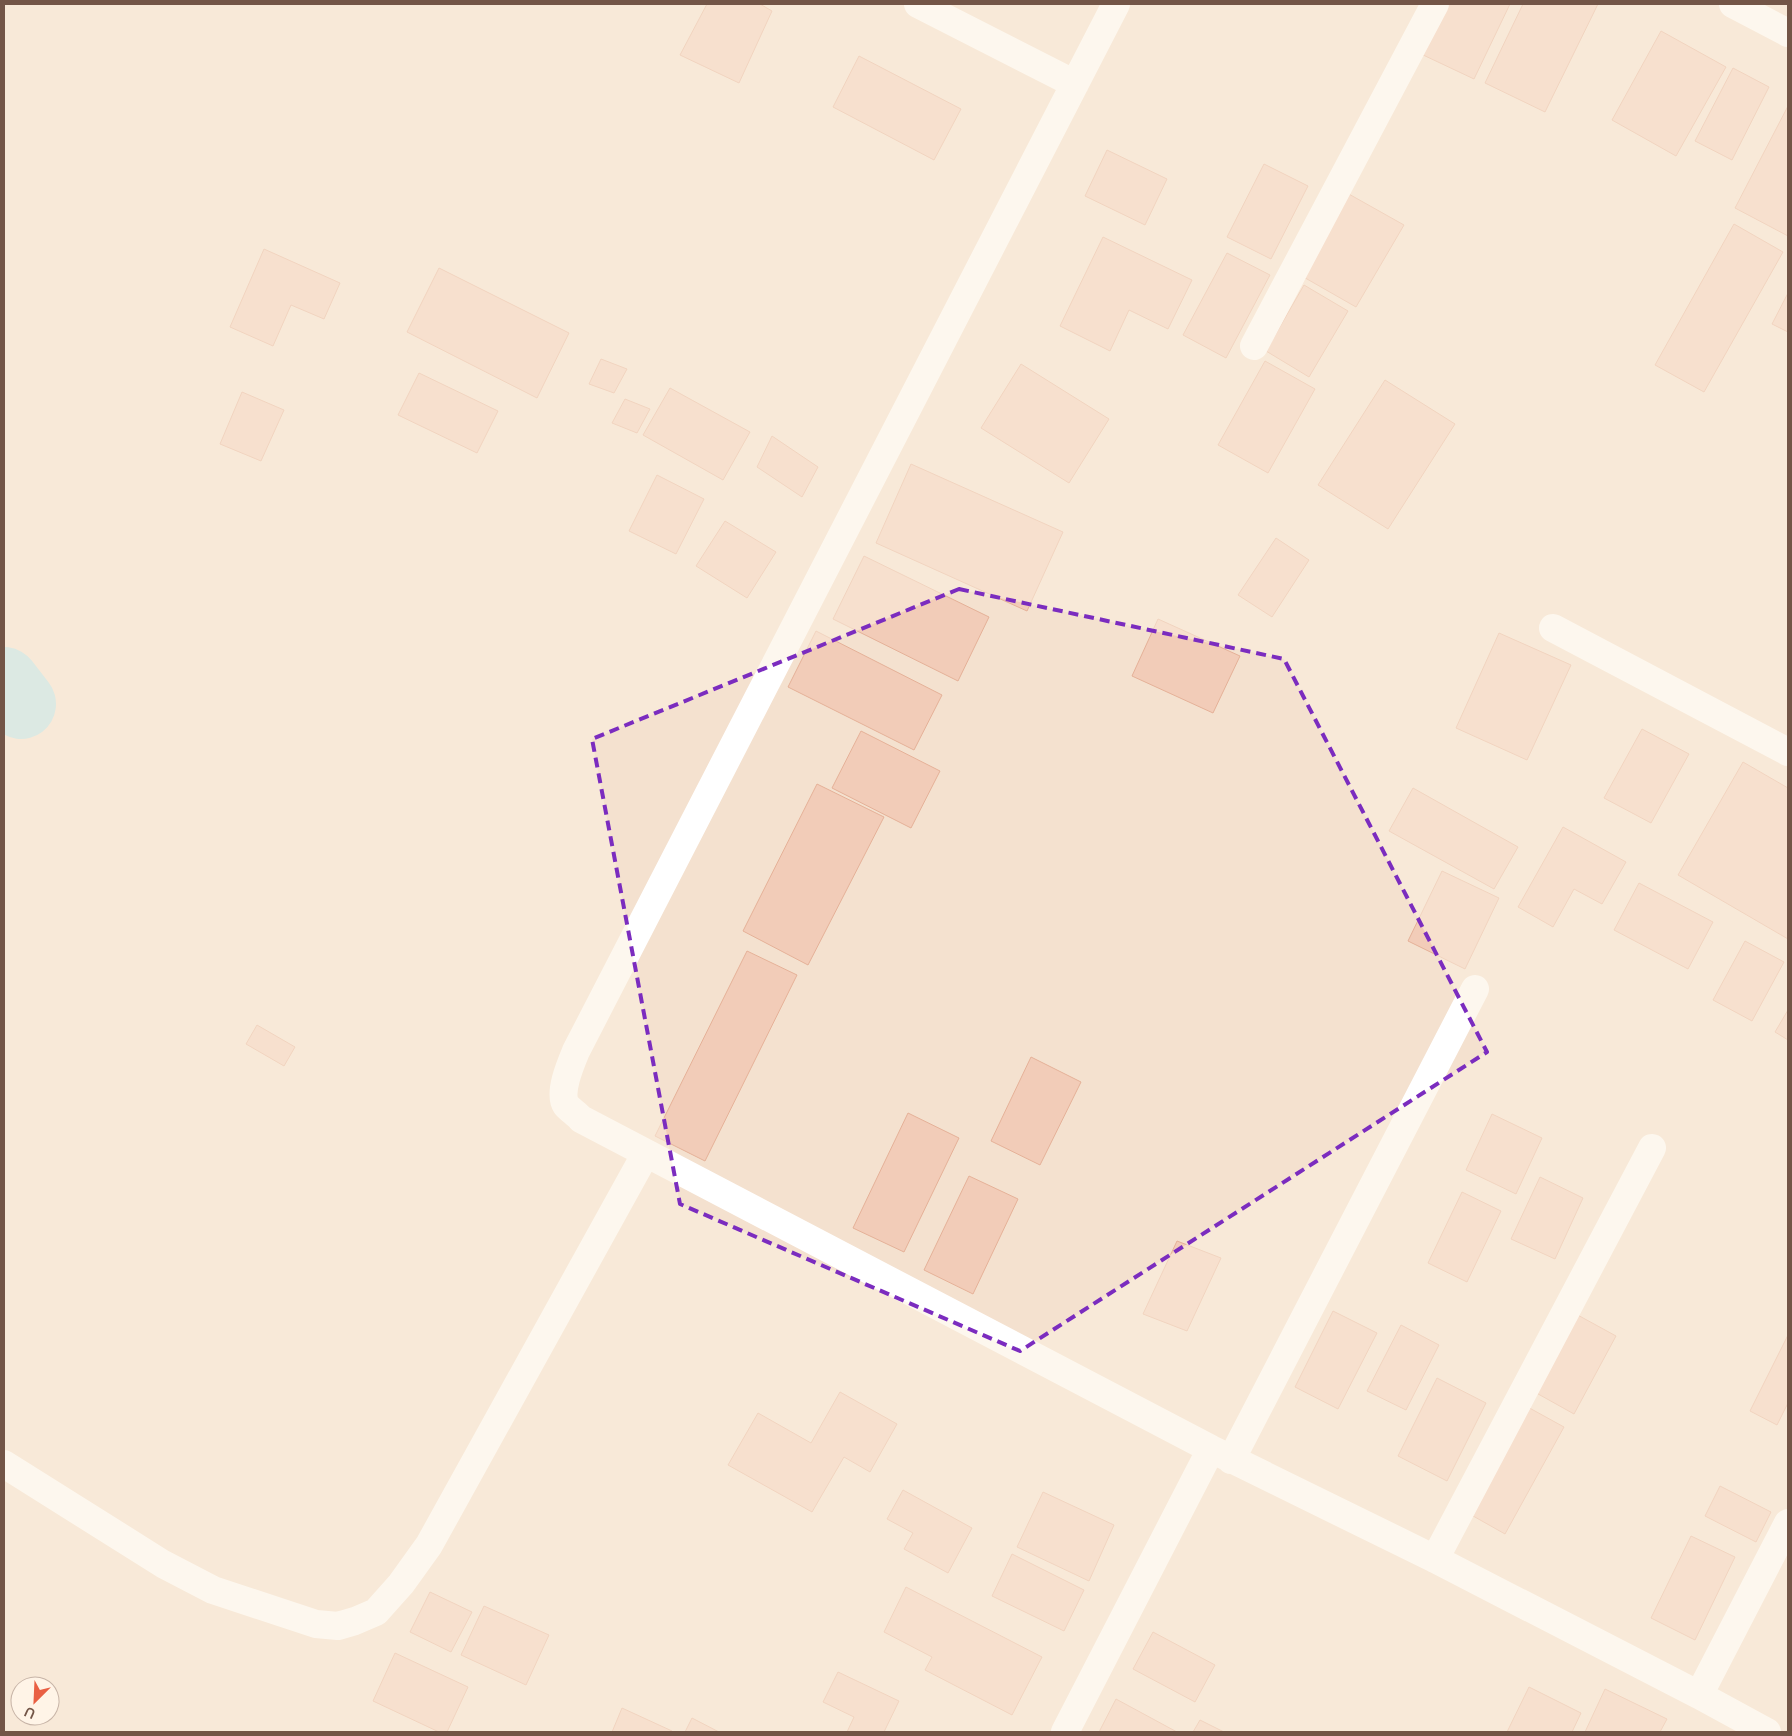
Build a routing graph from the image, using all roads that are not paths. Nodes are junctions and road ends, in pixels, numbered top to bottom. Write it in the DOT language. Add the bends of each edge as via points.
graph roads {
  1 [pos="918,4"];
  2 [pos="1116,4"];
  3 [pos="1435,4"];
  4 [pos="1733,4"];
  5 [pos="1788,33"];
  6 [pos="1075,84"];
  7 [pos="1254,346"];
  8 [pos="1553,628"];
  9 [pos="1788,752"];
  10 [pos="1475,989"];
  11 [pos="1652,1148"];
  12 [pos="646,1153"];
  13 [pos="1221,1454"];
  14 [pos="4,1464"];
  15 [pos="1788,1523"];
  16 [pos="1435,1559"];
  17 [pos="1699,1695"];
  18 [pos="1065,1732"];
  19 [pos="1767,1732"];
  1 -- 6 [label="street"];
  2 -- 6 [label="street"];
  3 -- 7 [label="street"];
  4 -- 5 [label="street"];
  6 -- 12 [label="street" via="576,1051 564,1088 565,1104 581,1118"];
  8 -- 9 [label="street"];
  10 -- 13 [label="street"];
  11 -- 16 [label="street"];
  12 -- 13 [label="street"];
  12 -- 14 [label="street" via="429,1545 376,1612 338,1626 316,1624 213,1590 163,1564"];
  13 -- 16 [label="street"];
  13 -- 18 [label="street"];
  15 -- 17 [label="street"];
  16 -- 17 [label="street"];
  17 -- 19 [label="street"];
}
